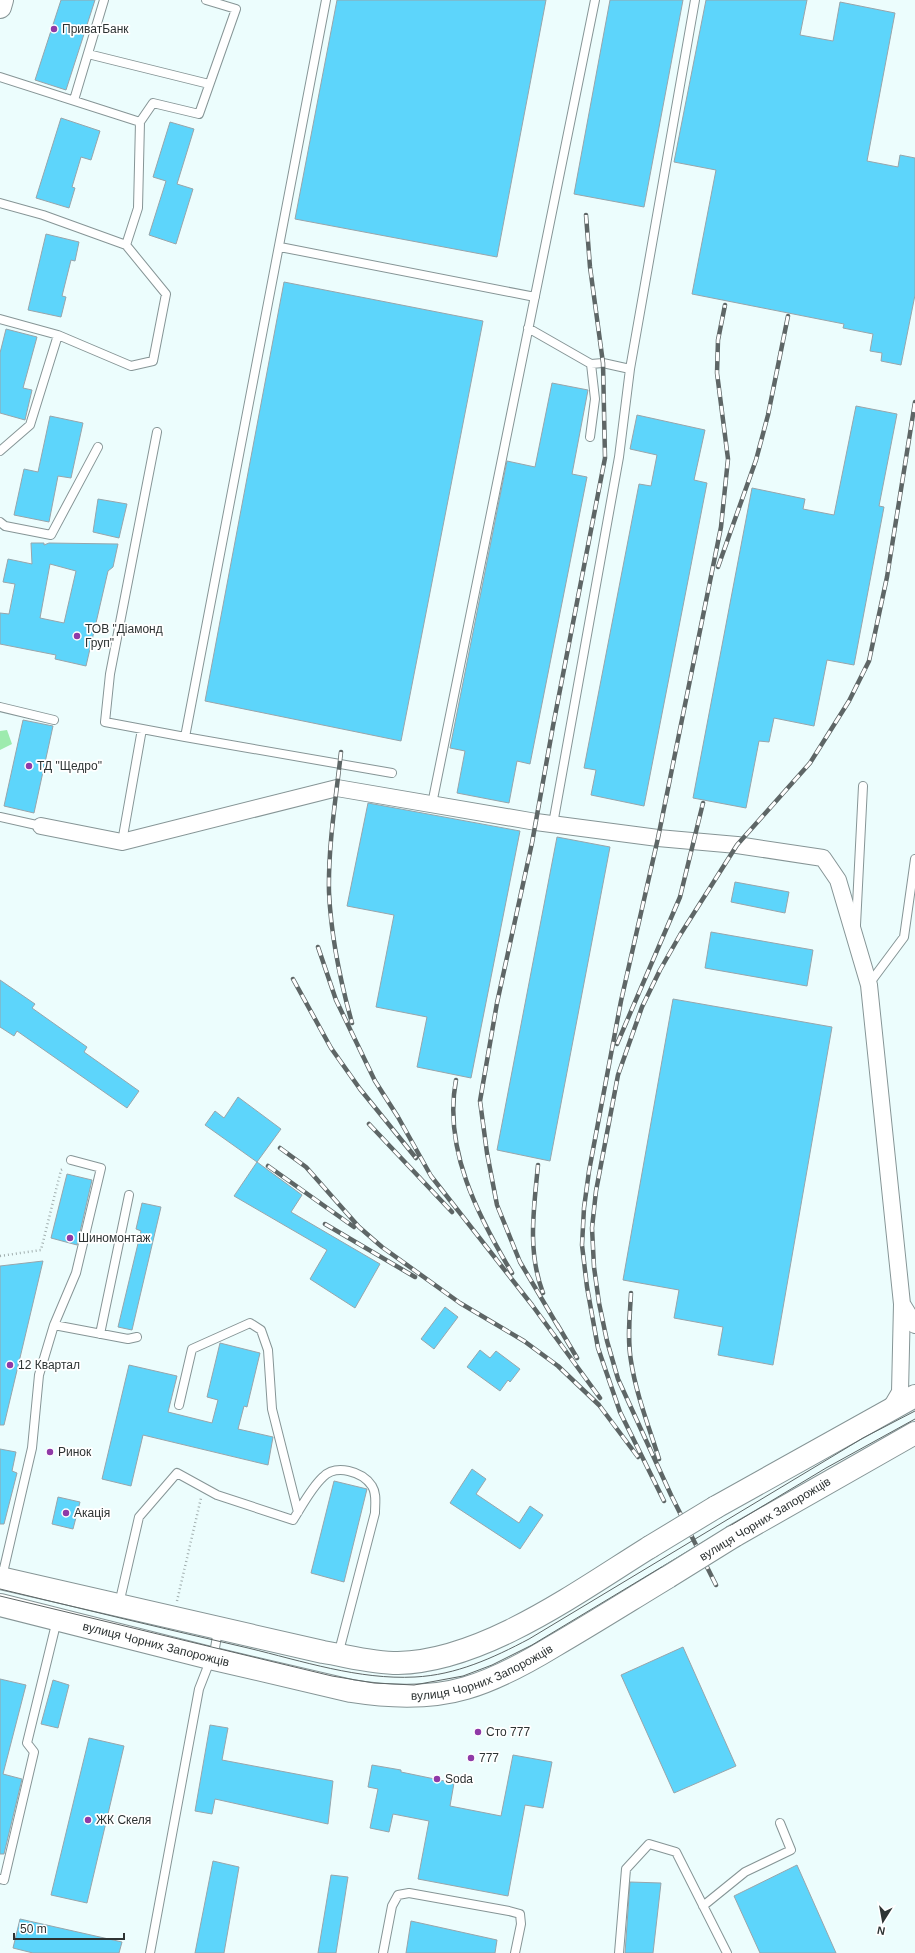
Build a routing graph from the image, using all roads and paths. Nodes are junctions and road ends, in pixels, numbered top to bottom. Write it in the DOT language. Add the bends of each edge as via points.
graph roads {
  1 [pos="2,0"];
  2 [pos="104,0"];
  3 [pos="206,0"];
  4 [pos="326,0"];
  5 [pos="595,0"];
  6 [pos="695,0"];
  7 [pos="0,7"];
  8 [pos="88,54"];
  9 [pos="0,77"];
  10 [pos="209,84"];
  11 [pos="74,100"];
  12 [pos="140,122"];
  13 [pos="0,203"];
  14 [pos="126,245"];
  15 [pos="280,247"];
  16 [pos="535,297"];
  17 [pos="0,319"];
  18 [pos="528,328"];
  19 [pos="58,335"];
  20 [pos="591,364"];
  21 [pos="630,369"];
  22 [pos="157,432"];
  23 [pos="590,437"];
  24 [pos="98,447"];
  25 [pos="0,450"];
  26 [pos="0,522"];
  27 [pos="0,707"];
  28 [pos="54,720"];
  29 [pos="142,729"];
  30 [pos="185,737"];
  31 [pos="392,773"];
  32 [pos="863,786"];
  33 [pos="432,804"];
  34 [pos="0,817"];
  35 [pos="552,824"];
  36 [pos="41,826"];
  37 [pos="122,842"];
  38 [pos="915,859"];
  39 [pos="855,936"];
  40 [pos="869,985"];
  41 [pos="71,1160"];
  42 [pos="129,1196"];
  43 [pos="0,1256"];
  44 [pos="902,1304"];
  45 [pos="54,1325"];
  46 [pos="915,1325"];
  47 [pos="100,1334"];
  48 [pos="137,1336"];
  49 [pos="915,1396"];
  50 [pos="179,1405"];
  51 [pos="890,1409"];
  52 [pos="915,1433"];
  53 [pos="203,1487"];
  54 [pos="298,1512"];
  55 [pos="1,1578"];
  56 [pos="0,1604"];
  57 [pos="118,1605"];
  58 [pos="57,1618"];
  59 [pos="172,1619"];
  60 [pos="219,1629"];
  61 [pos="338,1655"];
  62 [pos="210,1658"];
  63 [pos="780,1823"];
  64 [pos="0,1879"];
  65 [pos="703,1906"];
  66 [pos="150,1953"];
  67 [pos="384,1953"];
  68 [pos="515,1953"];
  69 [pos="619,1953"];
  70 [pos="727,1953"];
  1 -- 7 [label="main road"];
  2 -- 8 [label="lane"];
  3 -- 10 [label="lane" via="236,9"];
  4 -- 15 [label="lane"];
  5 -- 16 [label="lane"];
  6 -- 21 [label="lane"];
  8 -- 10 [label="lane"];
  8 -- 11 [label="lane"];
  9 -- 11 [label="lane" via="28,88"];
  10 -- 12 [label="lane" via="199,114 153,103"];
  11 -- 12 [label="lane"];
  12 -- 14 [label="lane" via="138,208"];
  13 -- 14 [label="lane" via="43,215"];
  14 -- 19 [label="lane" via="166,294 153,361 131,366"];
  15 -- 16 [label="lane"];
  15 -- 30 [label="lane"];
  16 -- 18 [label="lane"];
  17 -- 19 [label="lane"];
  18 -- 20 [label="lane"];
  18 -- 33 [label="lane"];
  19 -- 25 [label="lane" via="30,425"];
  20 -- 21 [label="lane" via="603,363"];
  20 -- 23 [label="lane" via="595,399"];
  21 -- 35 [label="lane" via="619,457"];
  22 -- 29 [label="lane" via="110,674 106,722"];
  24 -- 26 [label="lane" via="51,535 5,526"];
  27 -- 28 [label="lane"];
  29 -- 30 [label="lane"];
  29 -- 37 [label="lane"];
  30 -- 31 [label="lane"];
  32 -- 39 [label="lane"];
  33 -- 35 [label="street"];
  33 -- 37 [label="street" via="337,788"];
  34 -- 36 [label="lane"];
  35 -- 39 [label="street" via="737,845 822,858 838,880"];
  36 -- 37 [label="street"];
  38 -- 40 [label="lane" via="904,937"];
  39 -- 40 [label="street"];
  40 -- 44 [label="street"];
  41 -- 43 [label="path" via="61,1170 41,1250"];
  41 -- 45 [label="lane" via="101,1168 76,1273"];
  42 -- 47 [label="lane"];
  44 -- 46 [label="street"];
  44 -- 51 [label="street" via="900,1392"];
  45 -- 47 [label="lane"];
  45 -- 55 [label="lane" via="39,1375 32,1448"];
  47 -- 48 [label="lane" via="128,1339"];
  49 -- 51 [label="main road, вулиця Чорних Запорожців"];
  50 -- 54 [label="lane" via="192,1349 250,1323 261,1330 268,1350 272,1409"];
  51 -- 61 [label="main road, вулиця Чорних Запорожців, bridge" via="716,1507 503,1633 434,1659 398,1663"];
  52 -- 62 [label="main road, вулиця Чорних Запорожців, bridge" via="734,1536 528,1661 482,1683 448,1692 414,1696 374,1695"];
  53 -- 54 [label="lane" via="217,1495 293,1520"];
  53 -- 57 [label="lane" via="177,1473 139,1517"];
  53 -- 59 [label="path"];
  54 -- 61 [label="lane" via="323,1476 338,1469 363,1478 372,1485 376,1495 375,1513"];
  55 -- 57 [label="main road, вулиця Чорних Запорожців"];
  56 -- 58 [label="main road, вулиця Чорних Запорожців"];
  57 -- 59 [label="main road, вулиця Чорних Запорожців"];
  58 -- 62 [label="main road, вулиця Чорних Запорожців"];
  58 -- 64 [label="lane" via="27,1743 34,1752 4,1880"];
  59 -- 60 [label="main road, вулиця Чорних Запорожців"];
  60 -- 61 [label="main road, вулиця Чорних Запорожців"];
  60 -- 62 [label="lane" via="216,1648"];
  62 -- 66 [label="lane" via="199,1688"];
  63 -- 65 [label="lane" via="791,1850 745,1872"];
  65 -- 69 [label="lane" via="676,1852 649,1844 626,1869"];
  65 -- 70 [label="lane"];
  67 -- 68 [label="lane" via="392,1906 398,1895 409,1893 520,1914 521,1924"];
}
